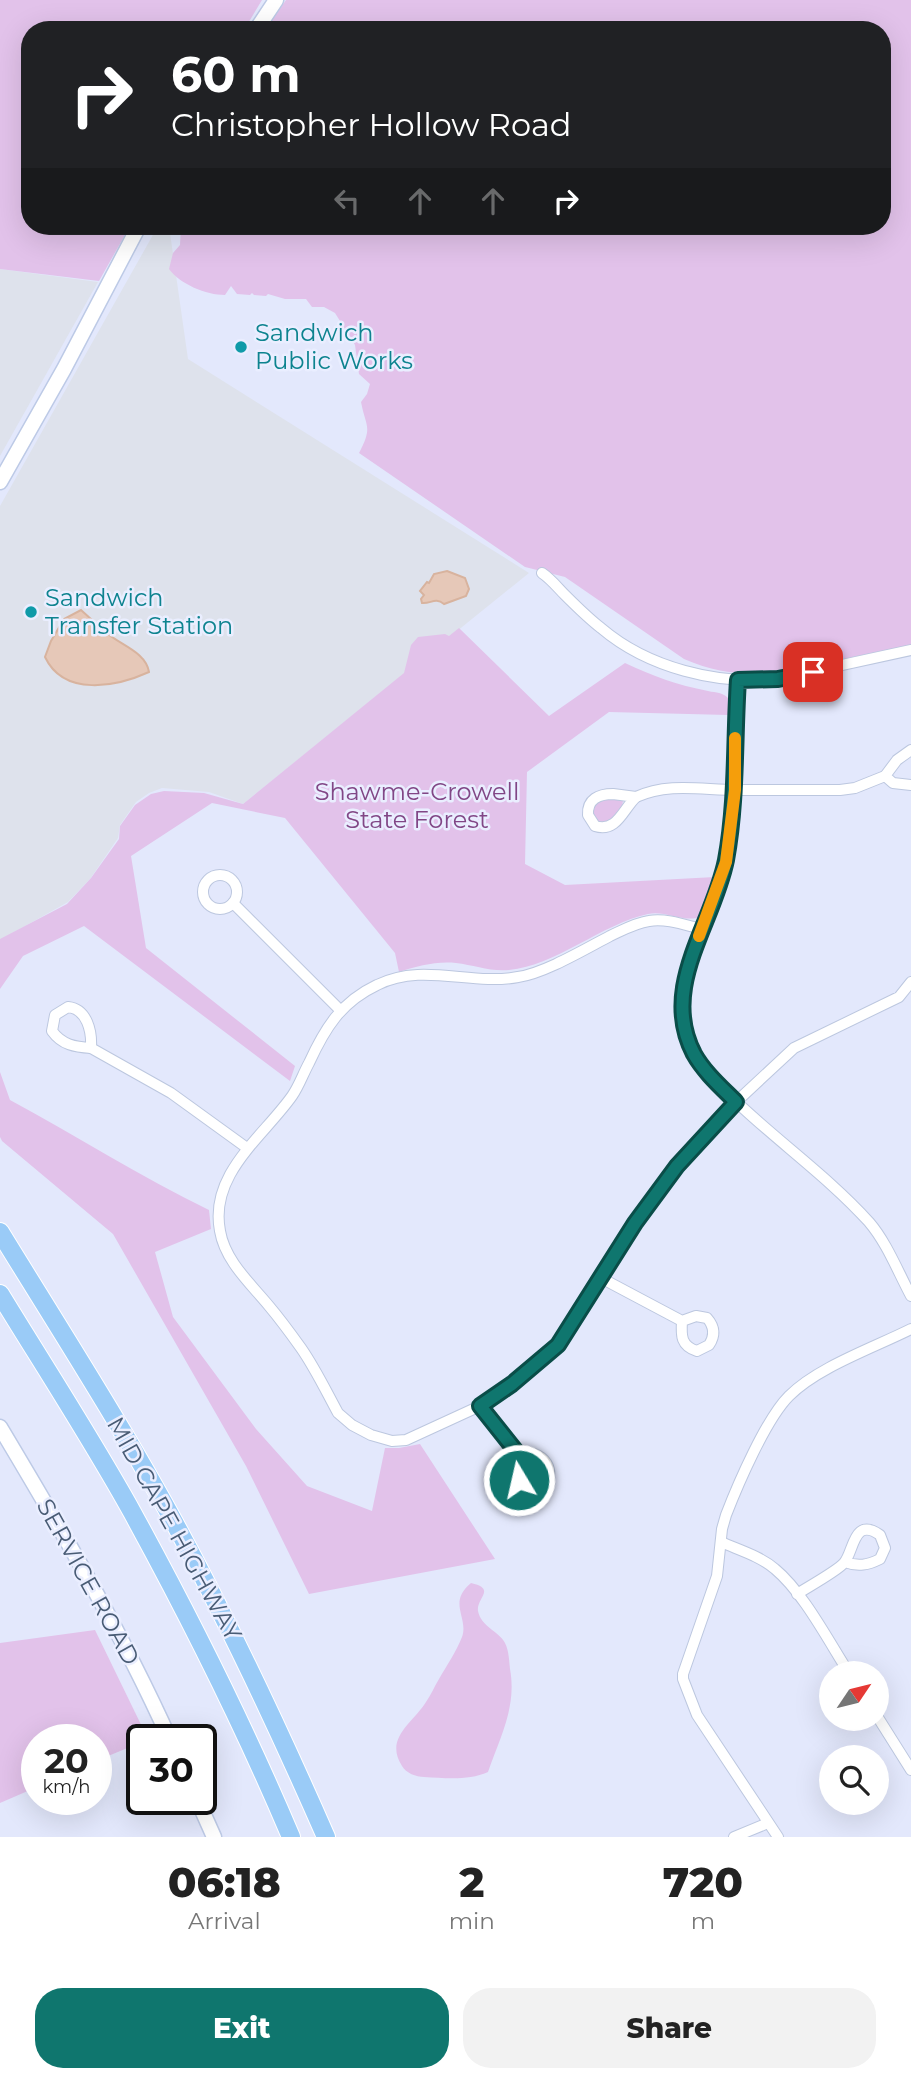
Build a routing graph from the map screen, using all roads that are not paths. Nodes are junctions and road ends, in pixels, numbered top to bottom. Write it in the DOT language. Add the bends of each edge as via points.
graph roads {
  1 [pos="276,0"];
  2 [pos="262,21"];
  3 [pos="134,235"];
  4 [pos="0,482"];
  5 [pos="542,573"];
  6 [pos="911,650"];
  7 [pos="738,680"];
  8 [pos="911,750"];
  9 [pos="885,776"];
  10 [pos="911,785"];
  11 [pos="735,790"];
  12 [pos="636,797"];
  13 [pos="233,903"];
  14 [pos="701,929"];
  15 [pos="911,982"];
  16 [pos="899,997"];
  17 [pos="911,1000"];
  18 [pos="340,1010"];
  19 [pos="91,1048"];
  20 [pos="736,1102"];
  21 [pos="247,1148"];
  22 [pos="0,1232"];
  23 [pos="601,1278"];
  24 [pos="0,1294"];
  25 [pos="911,1296"];
  26 [pos="682,1321"];
  27 [pos="911,1329"];
  28 [pos="480,1406"];
  29 [pos="0,1427"];
  30 [pos="519,1455"];
  31 [pos="721,1542"];
  32 [pos="845,1562"];
  33 [pos="797,1594"];
  34 [pos="841,1661"];
  35 [pos="162,1724"];
  36 [pos="886,1731"];
  37 [pos="911,1770"];
  38 [pos="204,1815"];
  39 [pos="768,1822"];
  40 [pos="214,1837"];
  41 [pos="291,1837"];
  42 [pos="326,1837"];
  43 [pos="734,1837"];
  44 [pos="778,1837"];
  1 -- 2 [label="street"];
  3 -- 4 [label="street"];
  5 -- 7 [label="street" via="620,643 675,668"];
  6 -- 7 [label="street" via="795,677"];
  7 -- 11 [label="street"];
  8 -- 9 [label="street"];
  9 -- 10 [label="street" via="893,783"];
  9 -- 11 [label="street" via="840,790"];
  11 -- 12 [label="street" via="665,788"];
  11 -- 14 [label="street" via="726,862"];
  12 -- 12 [label="street" via="598,797 588,807 589,819 598,827 609,827"];
  13 -- 18 [label="street"];
  14 -- 18 [label="street" via="650,920 533,973 488,979 402,976 378,984"];
  14 -- 20 [label="street" via="684,981 683,1025 694,1054"];
  15 -- 16 [label="street"];
  16 -- 17 [label="street"];
  16 -- 20 [label="street" via="794,1048"];
  18 -- 21 [label="street" via="294,1093"];
  19 -- 19 [label="street" via="73,1047 56,1037 52,1031 55,1015 68,1007 83,1012 92,1036"];
  19 -- 21 [label="street" via="171,1093"];
  20 -- 23 [label="street" via="677,1166"];
  20 -- 25 [label="street" via="870,1224"];
  21 -- 28 [label="street" via="222,1196 222,1240 241,1272 302,1349 345,1420 370,1435 406,1440"];
  22 -- 42 [label="highway, MID CAPE HIGHWAY" via="174,1521 278,1729"];
  23 -- 26 [label="street"];
  23 -- 28 [label="street" via="558,1345"];
  24 -- 41 [label="highway, MID CAPE HIGHWAY" via="137,1522 209,1659"];
  27 -- 31 [label="street" via="822,1373 787,1398 770,1422 733,1498"];
  28 -- 30 [label="street"];
  29 -- 35 [label="street, SERVICE ROAD" via="106,1611"];
  31 -- 33 [label="street" via="762,1560"];
  31 -- 39 [label="street" via="717,1576 683,1679 697,1715"];
  32 -- 33 [label="street"];
  33 -- 34 [label="street"];
  36 -- 37 [label="street"];
  38 -- 40 [label="street"];
  39 -- 43 [label="street"];
  39 -- 44 [label="street"];
}
